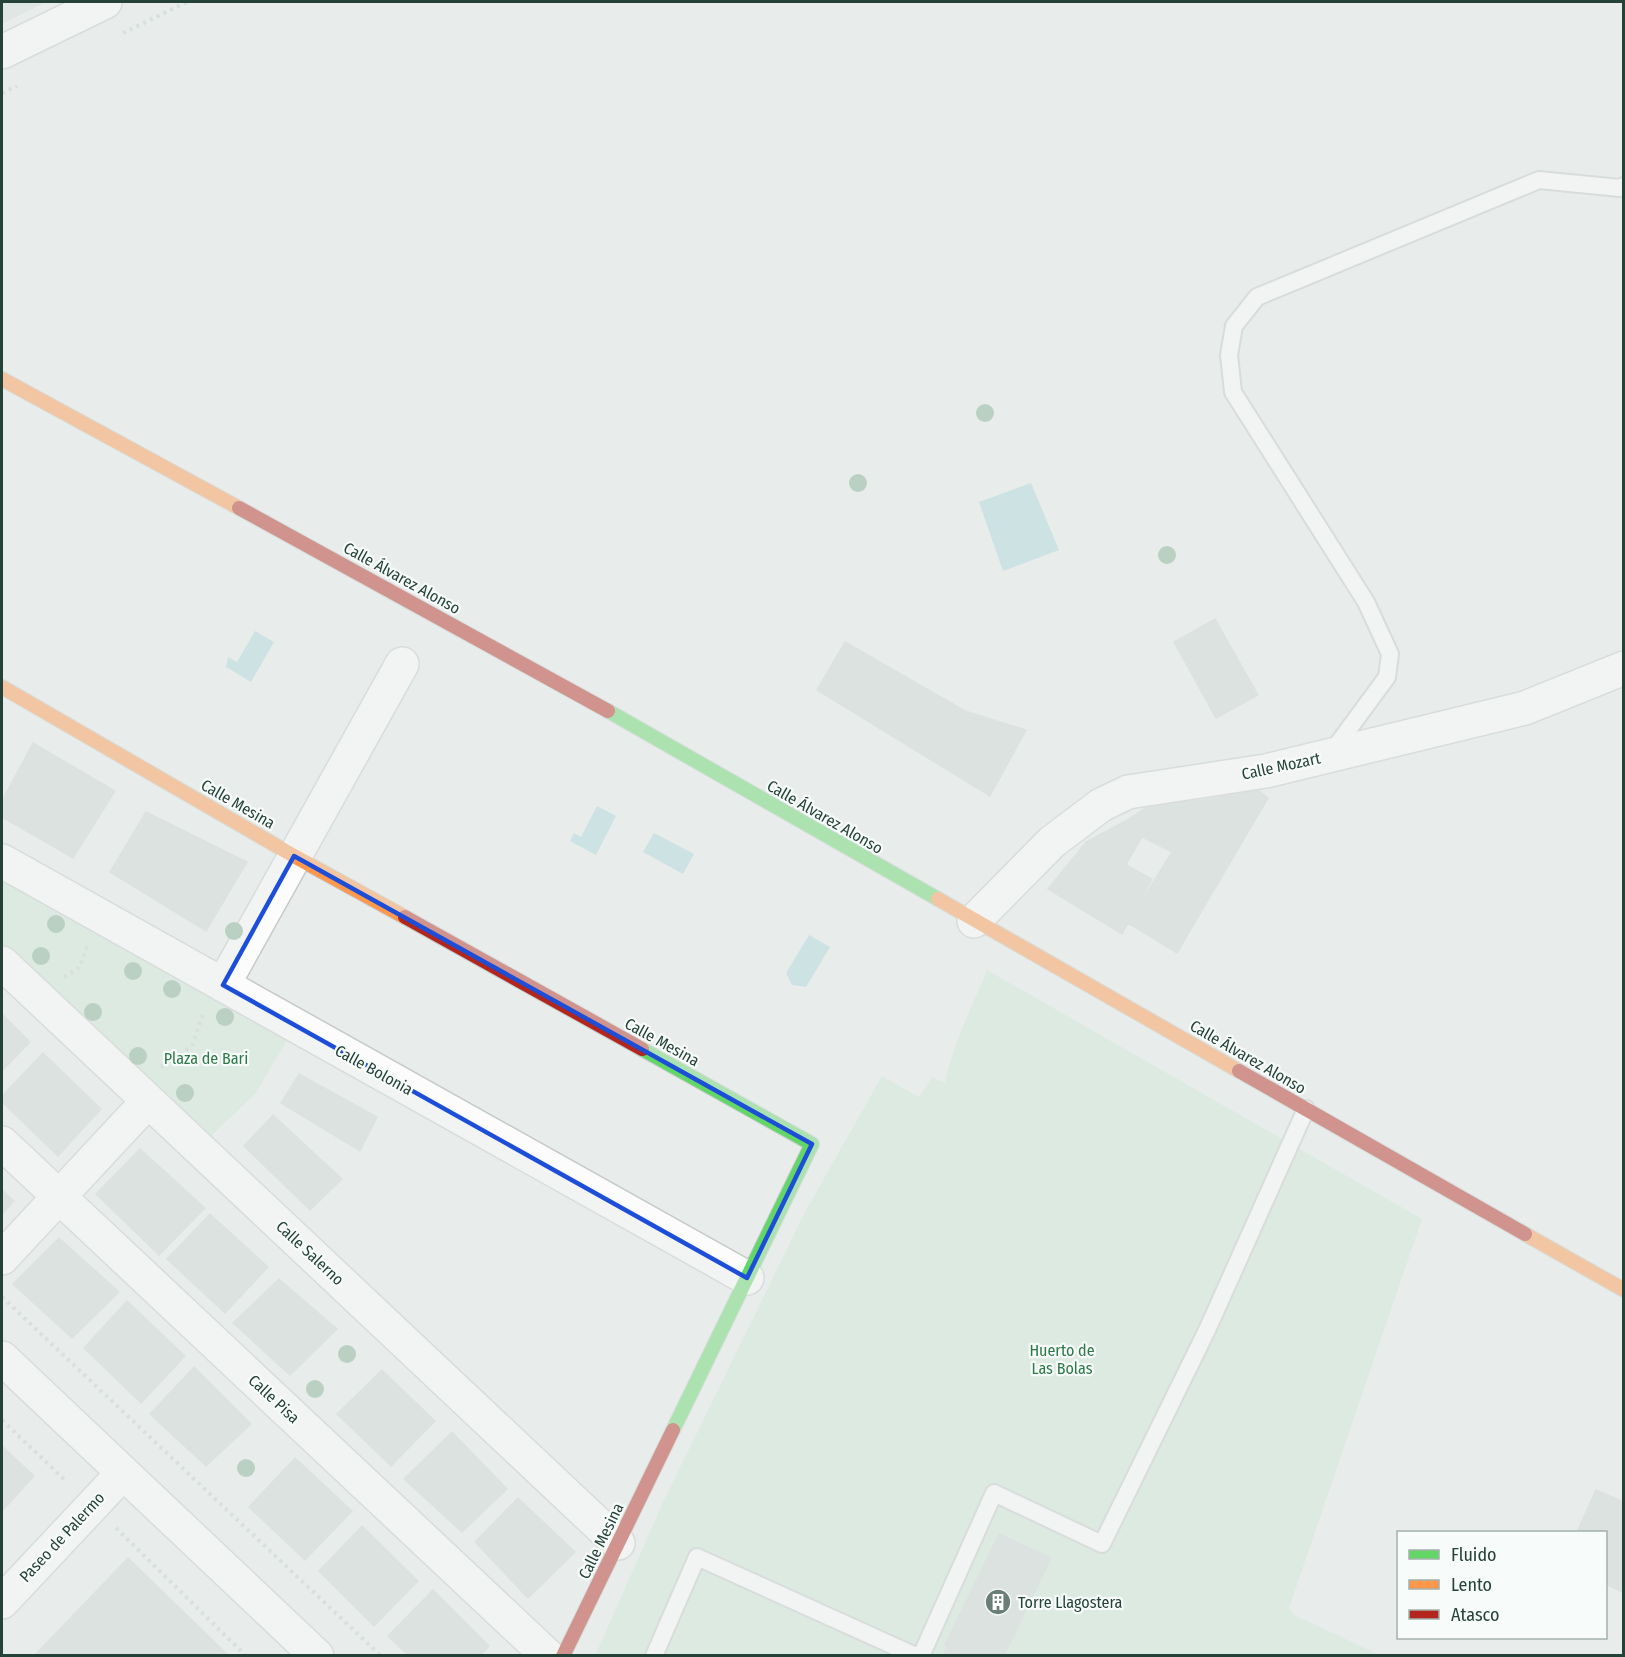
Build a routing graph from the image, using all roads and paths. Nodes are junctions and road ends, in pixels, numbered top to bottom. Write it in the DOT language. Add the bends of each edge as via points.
graph roads {
  1 [pos="105,2"];
  2 [pos="2,52"];
  3 [pos="1623,186"];
  4 [pos="3,379"];
  5 [pos="402,664"];
  6 [pos="1623,668"];
  7 [pos="2,687"];
  8 [pos="1329,756"];
  9 [pos="294,856"];
  10 [pos="2,861"];
  11 [pos="96,914"];
  12 [pos="974,921"];
  13 [pos="2,963"];
  14 [pos="223,985"];
  15 [pos="36,995"];
  16 [pos="148,1101"];
  17 [pos="1306,1109"];
  18 [pos="2,1143"];
  19 [pos="59,1197"];
  20 [pos="2,1258"];
  21 [pos="747,1278"];
  22 [pos="1623,1290"];
  23 [pos="2,1297"];
  24 [pos="2,1358"];
  25 [pos="2,1420"];
  26 [pos="123,1473"];
  27 [pos="92,1505"];
  28 [pos="618,1543"];
  29 [pos="2,1602"];
  30 [pos="246,1656"];
  31 [pos="317,1656"];
  32 [pos="381,1656"];
  33 [pos="548,1656"];
  34 [pos="563,1656"];
  35 [pos="654,1656"];
  36 [pos="916,1656"];
  37 [pos="921,1656"];
  1 -- 2 [label="street"];
  3 -- 8 [label="lane" via="1539,180 1257,297 1234,326 1229,355 1233,392 1366,602 1390,654 1388,676"];
  4 -- 12 [label="main road, Calle Álvarez Alonso" via="438,617"];
  5 -- 9 [label="street"];
  6 -- 8 [label="street, Calle Mozart" via="1525,708"];
  7 -- 9 [label="main road, Calle Mesina"];
  8 -- 12 [label="street, Calle Mozart" via="1266,771 1128,792 1101,805 1052,842"];
  9 -- 14 [label="street"];
  9 -- 21 [label="main road, Calle Mesina" via="812,1144"];
  10 -- 11 [label="street, Calle Bolonia"];
  11 -- 14 [label="street, Calle Bolonia"];
  11 -- 15 [label="path" via="80,967"];
  12 -- 17 [label="main road, Calle Álvarez Alonso"];
  13 -- 15 [label="street, Calle Salerno"];
  14 -- 16 [label="path" via="207,1003 192,1046 154,1070"];
  14 -- 21 [label="street, Calle Bolonia"];
  15 -- 16 [label="street, Calle Salerno"];
  16 -- 19 [label="street"];
  16 -- 28 [label="street, Calle Salerno"];
  17 -- 22 [label="main road, Calle Álvarez Alonso"];
  17 -- 37 [label="lane" via="1208,1328 1102,1544 994,1493"];
  18 -- 19 [label="street, Calle Pisa"];
  19 -- 20 [label="street"];
  19 -- 33 [label="street, Calle Pisa"];
  21 -- 28 [label="main road, Calle Mesina"];
  23 -- 32 [label="path"];
  24 -- 26 [label="street"];
  25 -- 27 [label="path"];
  26 -- 27 [label="street, Paseo de Palermo"];
  26 -- 31 [label="street"];
  27 -- 29 [label="street, Paseo de Palermo"];
  27 -- 30 [label="path"];
  28 -- 34 [label="main road, Calle Mesina"];
  35 -- 36 [label="lane" via="697,1557"];
}
